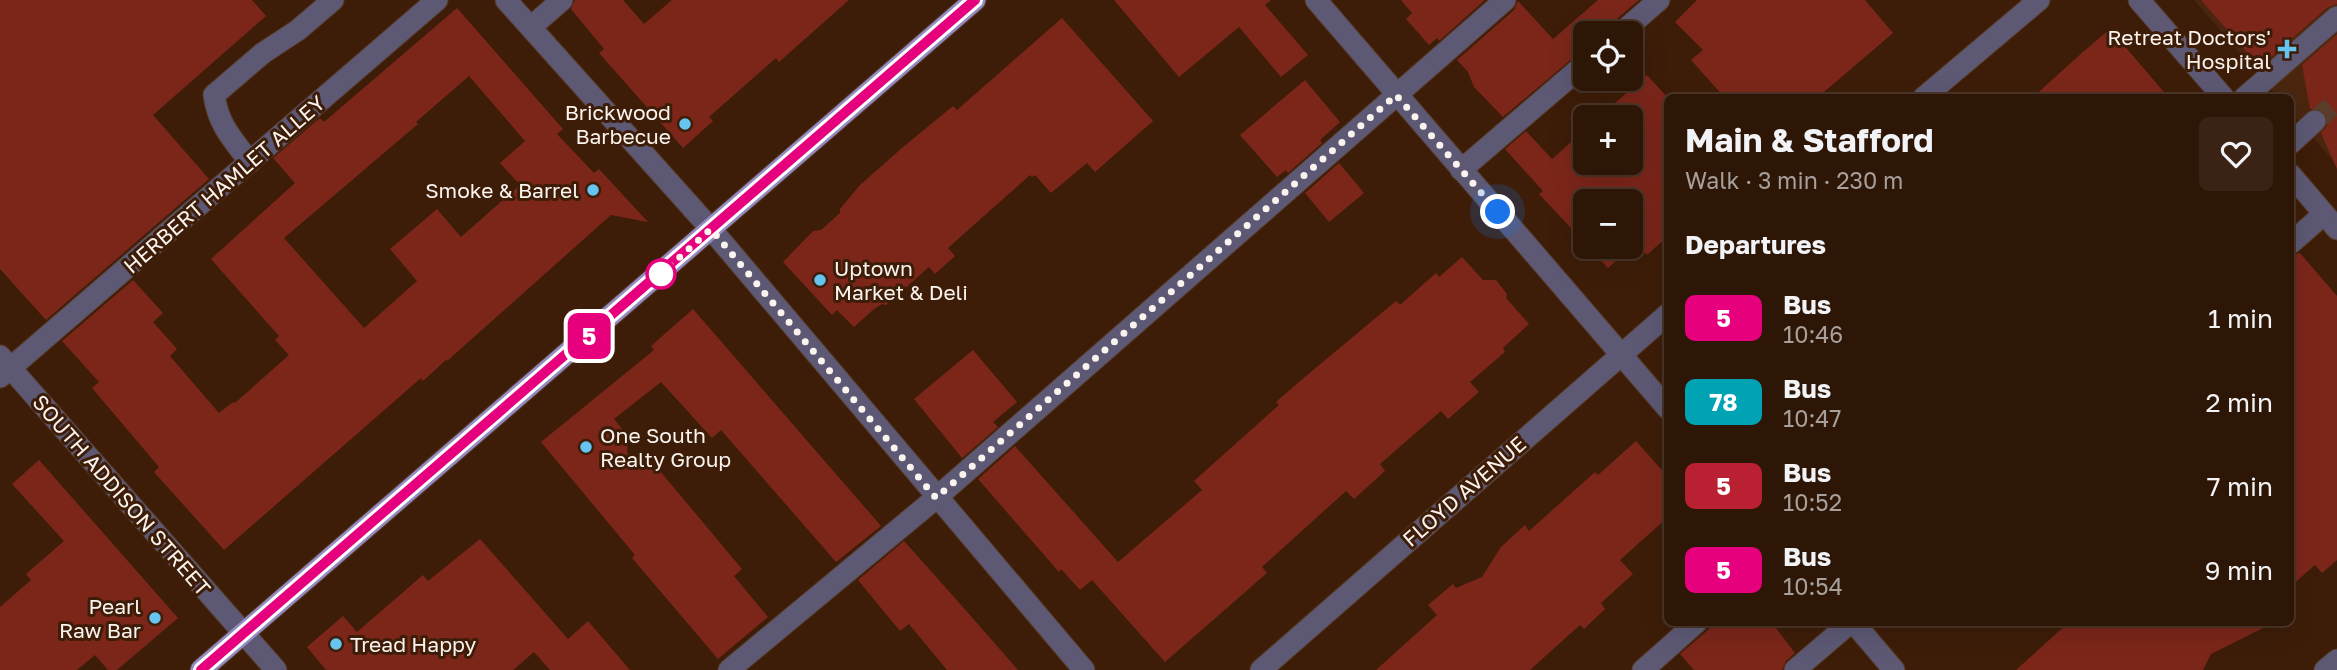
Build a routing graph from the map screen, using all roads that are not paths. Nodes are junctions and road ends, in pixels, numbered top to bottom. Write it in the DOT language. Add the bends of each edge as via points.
graph roads {
  1 [pos="333,0"];
  2 [pos="437,0"];
  3 [pos="506,0"];
  4 [pos="562,0"];
  5 [pos="975,0"];
  6 [pos="1316,0"];
  7 [pos="1505,0"];
  8 [pos="1660,0"];
  9 [pos="2039,0"];
  10 [pos="2139,0"];
  11 [pos="2337,17"];
  12 [pos="1635,21"];
  13 [pos="530,27"];
  14 [pos="1573,74"];
  15 [pos="1928,94"];
  16 [pos="2221,94"];
  17 [pos="2249,94"];
  18 [pos="1396,95"];
  19 [pos="2315,121"];
  20 [pos="2294,140"];
  21 [pos="250,162"];
  22 [pos="1461,170"];
  23 [pos="2294,178"];
  24 [pos="2331,221"];
  25 [pos="711,229"];
  26 [pos="2294,241"];
  27 [pos="1664,317"];
  28 [pos="1620,354"];
  29 [pos="4,367"];
  30 [pos="1664,404"];
  31 [pos="936,498"];
  32 [pos="1693,626"];
  33 [pos="1848,626"];
  34 [pos="1855,626"];
  35 [pos="243,634"];
  36 [pos="2337,660"];
  37 [pos="201,670"];
  38 [pos="276,670"];
  39 [pos="729,670"];
  40 [pos="1084,670"];
  41 [pos="1261,670"];
  42 [pos="1643,670"];
  43 [pos="1795,670"];
  44 [pos="1894,670"];
  45 [pos="2325,670"];
  1 -- 21 [label="street" via="214,94 226,131"];
  2 -- 21 [label="street, HERBERT HAMLET ALLEY"];
  3 -- 13 [label="street"];
  4 -- 13 [label="street"];
  5 -- 25 [label="main road"];
  6 -- 18 [label="street"];
  7 -- 18 [label="street"];
  8 -- 12 [label="street"];
  9 -- 15 [label="street"];
  10 -- 16 [label="street"];
  11 -- 17 [label="street"];
  13 -- 25 [label="street"];
  14 -- 22 [label="street"];
  18 -- 22 [label="street"];
  18 -- 31 [label="street"];
  19 -- 20 [label="street"];
  21 -- 29 [label="street, HERBERT HAMLET ALLEY"];
  22 -- 28 [label="street"];
  23 -- 24 [label="street"];
  24 -- 26 [label="street"];
  25 -- 31 [label="street"];
  25 -- 35 [label="main road"];
  27 -- 28 [label="street, FLOYD AVENUE"];
  28 -- 30 [label="street"];
  28 -- 41 [label="street, FLOYD AVENUE"];
  29 -- 35 [label="street, SOUTH ADDISON STREET"];
  31 -- 39 [label="street"];
  31 -- 40 [label="street"];
  32 -- 42 [label="street"];
  33 -- 43 [label="street"];
  34 -- 44 [label="street"];
  35 -- 37 [label="main road"];
  35 -- 38 [label="street, SOUTH ADDISON STREET"];
  36 -- 45 [label="street"];
}
